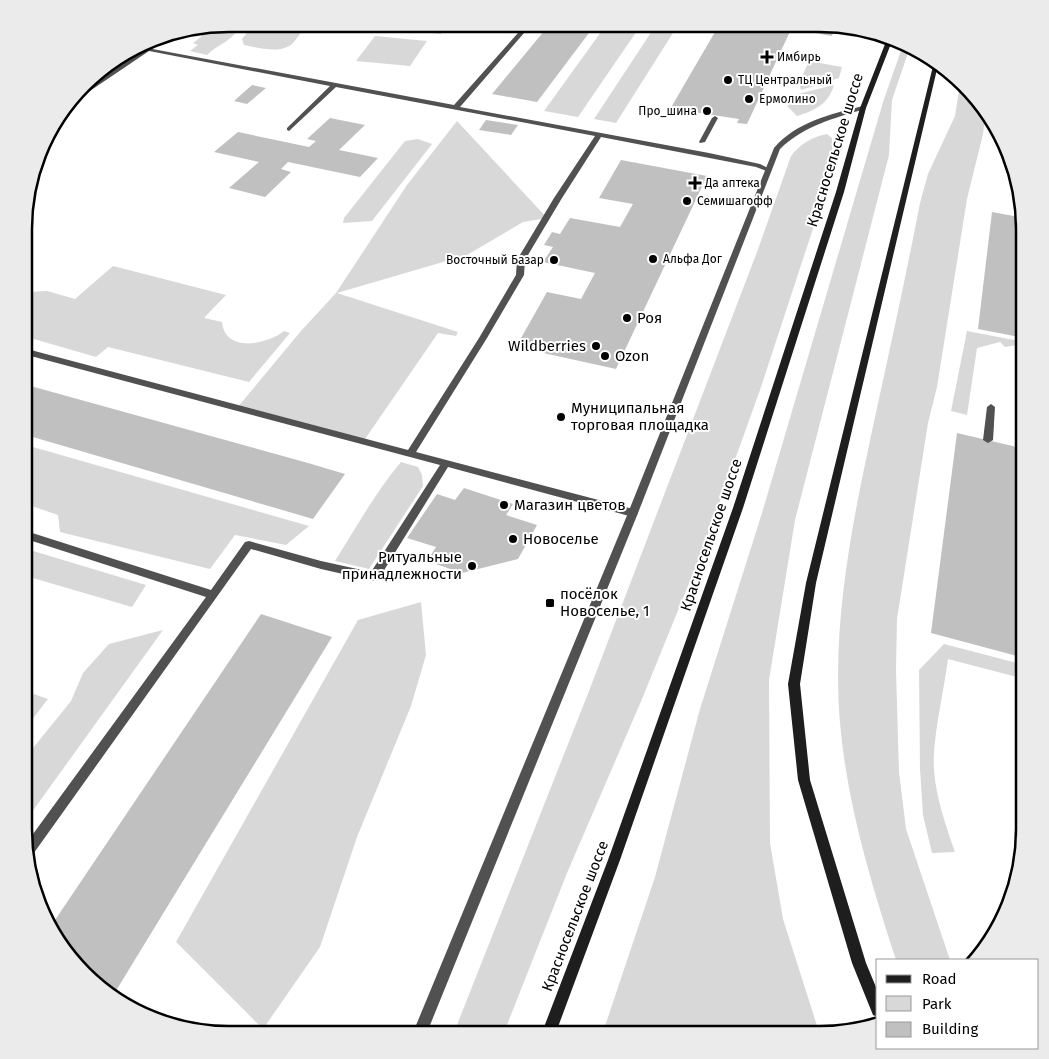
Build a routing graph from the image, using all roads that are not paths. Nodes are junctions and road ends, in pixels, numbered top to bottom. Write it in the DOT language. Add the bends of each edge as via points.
graph roads {
  1 [pos="522,32"];
  2 [pos="887,44"];
  3 [pos="147,50"];
  4 [pos="144,52"];
  5 [pos="123,66"];
  6 [pos="934,69"];
  7 [pos="97,84"];
  8 [pos="335,85"];
  9 [pos="455,108"];
  10 [pos="863,108"];
  11 [pos="715,118"];
  12 [pos="289,129"];
  13 [pos="599,135"];
  14 [pos="702,142"];
  15 [pos="769,170"];
  16 [pos="32,353"];
  17 [pos="990,407"];
  18 [pos="988,440"];
  19 [pos="410,454"];
  20 [pos="445,464"];
  21 [pos="633,513"];
  22 [pos="32,537"];
  23 [pos="213,595"];
  24 [pos="33,843"];
  25 [pos="876,1005"];
  26 [pos="423,1026"];
  27 [pos="551,1026"];
  1 -- 9 [label="street"];
  2 -- 10 [label="main road, Красносельское шоссе"];
  3 -- 8 [label="street"];
  4 -- 5 [label="street"];
  5 -- 7 [label="street"];
  6 -- 25 [label="main road" via="811,583 794,684 804,780 859,962"];
  8 -- 9 [label="street"];
  8 -- 12 [label="street"];
  9 -- 13 [label="street"];
  10 -- 15 [label="street" via="828,118 786,138 777,148"];
  10 -- 27 [label="main road, Красносельское шоссе" via="840,192 738,508 614,860"];
  11 -- 14 [label="street"];
  13 -- 15 [label="street" via="758,165"];
  13 -- 19 [label="street" via="521,260 520,275 483,338"];
  15 -- 21 [label="street"];
  16 -- 19 [label="street"];
  17 -- 18 [label="street"];
  19 -- 20 [label="street"];
  20 -- 21 [label="street"];
  20 -- 23 [label="street" via="374,577 249,545"];
  21 -- 26 [label="street"];
  22 -- 23 [label="street"];
  23 -- 24 [label="street"];
}
